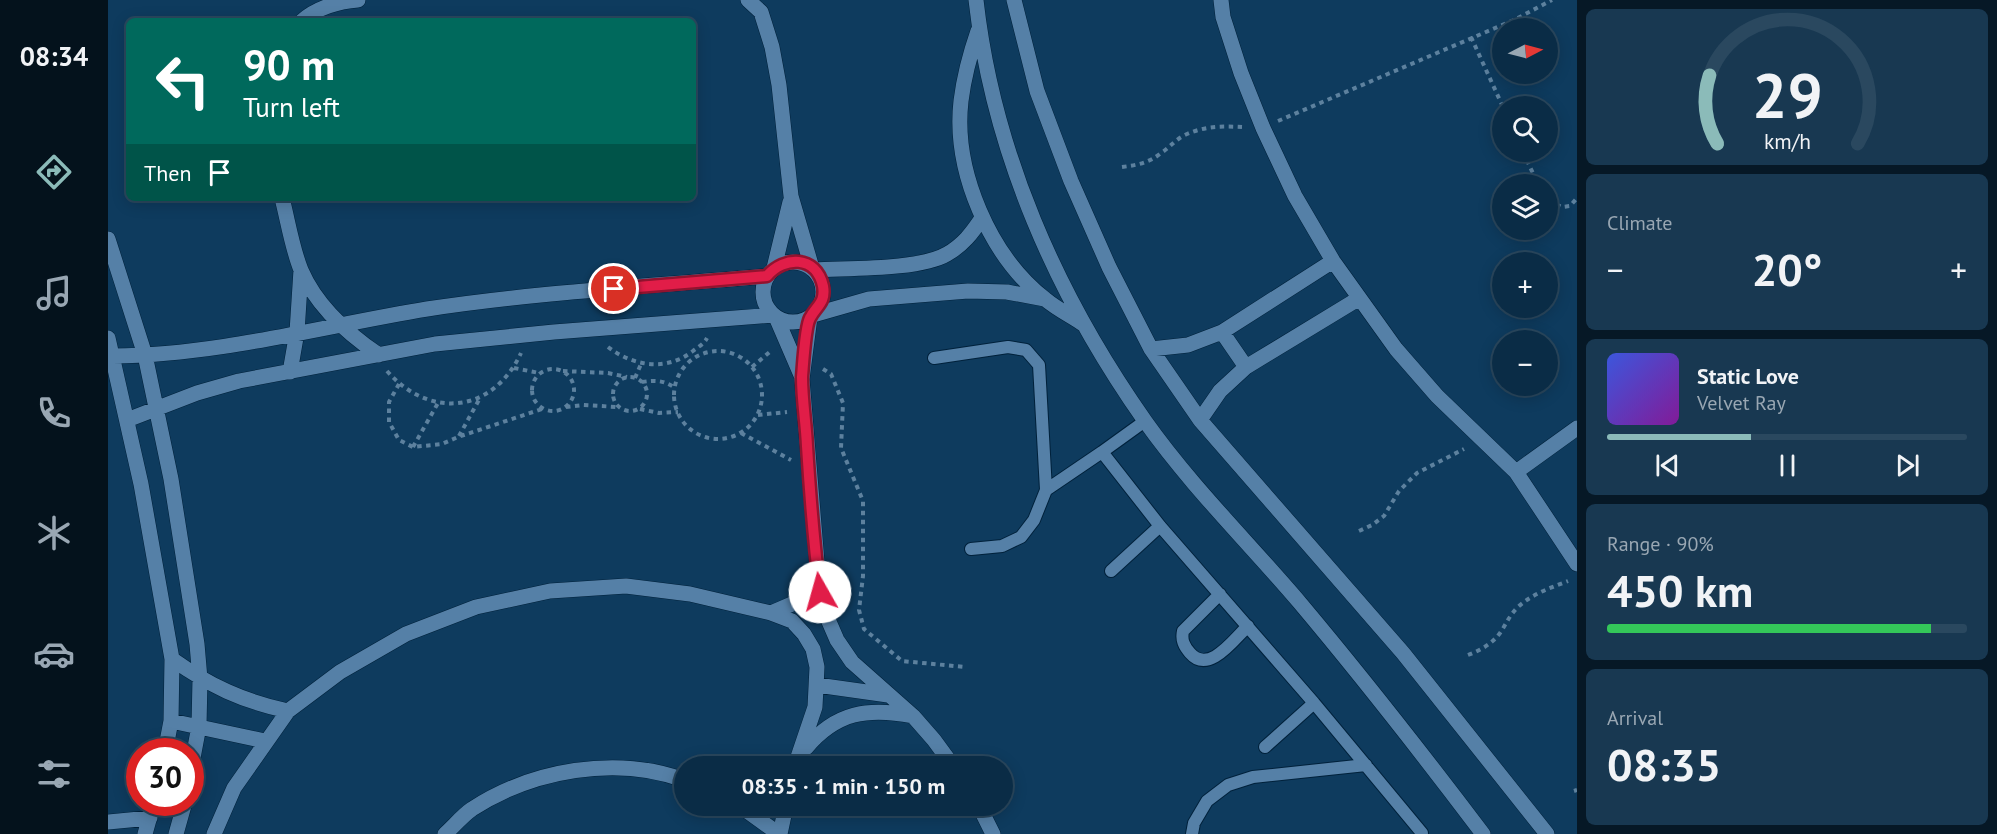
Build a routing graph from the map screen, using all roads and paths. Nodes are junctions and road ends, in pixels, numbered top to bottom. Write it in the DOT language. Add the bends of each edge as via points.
graph roads {
  1 [pos="358,0"];
  2 [pos="748,0"];
  3 [pos="976,0"];
  4 [pos="1014,0"];
  5 [pos="1221,0"];
  6 [pos="1552,0"];
  7 [pos="306,18"];
  8 [pos="979,28"];
  9 [pos="1471,37"];
  10 [pos="1498,96"];
  11 [pos="1263,128"];
  12 [pos="1122,167"];
  13 [pos="791,196"];
  14 [pos="1577,198"];
  15 [pos="283,201"];
  16 [pos="1558,205"];
  17 [pos="982,218"];
  18 [pos="108,238"];
  19 [pos="1333,261"];
  20 [pos="813,269"];
  21 [pos="301,270"];
  22 [pos="770,272"];
  23 [pos="1358,298"];
  24 [pos="1045,299"];
  25 [pos="775,316"];
  26 [pos="812,316"];
  27 [pos="718,319"];
  28 [pos="340,324"];
  29 [pos="1087,326"];
  30 [pos="592,329"];
  31 [pos="297,332"];
  32 [pos="1222,332"];
  33 [pos="524,334"];
  34 [pos="108,338"];
  35 [pos="1151,349"];
  36 [pos="145,355"];
  37 [pos="379,355"];
  38 [pos="113,356"];
  39 [pos="684,358"];
  40 [pos="804,358"];
  41 [pos="934,358"];
  42 [pos="641,364"];
  43 [pos="686,365"];
  44 [pos="1246,367"];
  45 [pos="514,368"];
  46 [pos="563,371"];
  47 [pos="290,372"];
  48 [pos="539,373"];
  49 [pos="628,377"];
  50 [pos="635,378"];
  51 [pos="802,379"];
  52 [pos="642,382"];
  53 [pos="399,384"];
  54 [pos="675,388"];
  55 [pos="481,397"];
  56 [pos="438,404"];
  57 [pos="156,407"];
  58 [pos="566,407"];
  59 [pos="618,407"];
  60 [pos="639,408"];
  61 [pos="542,409"];
  62 [pos="805,410"];
  63 [pos="678,412"];
  64 [pos="758,415"];
  65 [pos="127,420"];
  66 [pos="1200,420"];
  67 [pos="1145,421"];
  68 [pos="1577,428"];
  69 [pos="741,433"];
  70 [pos="458,437"];
  71 [pos="1481,441"];
  72 [pos="413,447"];
  73 [pos="1101,452"];
  74 [pos="809,470"];
  75 [pos="1516,472"];
  76 [pos="1046,490"];
  77 [pos="1160,526"];
  78 [pos="1359,531"];
  79 [pos="971,549"];
  80 [pos="1577,564"];
  81 [pos="1111,571"];
  82 [pos="1577,577"];
  83 [pos="820,592"];
  84 [pos="1220,594"];
  85 [pos="771,613"];
  86 [pos="1248,626"];
  87 [pos="1468,655"];
  88 [pos="172,659"];
  89 [pos="965,667"];
  90 [pos="200,679"];
  91 [pos="817,685"];
  92 [pos="891,695"];
  93 [pos="1314,703"];
  94 [pos="288,711"];
  95 [pos="913,716"];
  96 [pos="171,721"];
  97 [pos="199,726"];
  98 [pos="168,738"];
  99 [pos="197,738"];
  100 [pos="265,741"];
  101 [pos="1265,747"];
  102 [pos="799,756"];
  103 [pos="801,756"];
  104 [pos="946,756"];
  105 [pos="1366,765"];
  106 [pos="674,776"];
  107 [pos="130,816"];
  108 [pos="150,816"];
  109 [pos="181,816"];
  110 [pos="754,816"];
  111 [pos="784,816"];
  112 [pos="984,816"];
  113 [pos="108,822"];
  114 [pos="1422,833"];
  115 [pos="144,834"];
  116 [pos="176,834"];
  117 [pos="214,834"];
  118 [pos="445,834"];
  119 [pos="779,834"];
  120 [pos="993,834"];
  121 [pos="1192,834"];
  122 [pos="1483,834"];
  123 [pos="1547,834"];
  1 -- 7 [label="street" via="342,1"];
  2 -- 13 [label="street" via="761,12 772,47"];
  3 -- 8 [label="street"];
  4 -- 35 [label="street" via="1037,91 1071,181"];
  5 -- 11 [label="street" via="1234,51"];
  6 -- 9 [label="path"];
  8 -- 17 [label="street" via="967,65 961,104 962,143 969,181"];
  8 -- 29 [label="street" via="994,106 1018,182 1048,256"];
  9 -- 10 [label="path"];
  9 -- 11 [label="path"];
  11 -- 12 [label="path" via="1221,126 1196,130 1151,160"];
  11 -- 19 [label="street" via="1295,196"];
  13 -- 20 [label="street"];
  13 -- 22 [label="street"];
  14 -- 16 [label="path" via="1570,206"];
  15 -- 21 [label="street"];
  17 -- 20 [label="street" via="967,240 946,255 922,264"];
  17 -- 24 [label="street" via="1020,276"];
  18 -- 36 [label="street"];
  19 -- 23 [label="street"];
  19 -- 32 [label="street"];
  20 -- 22 [label="street" via="793,261"];
  20 -- 26 [label="street" via="824,288 823,298"];
  21 -- 28 [label="street"];
  21 -- 31 [label="street"];
  22 -- 25 [label="street" via="764,301"];
  22 -- 28 [label="street" via="429,309"];
  23 -- 44 [label="street"];
  23 -- 71 [label="street" via="1395,349"];
  24 -- 26 [label="street" via="1007,292 957,292 869,299"];
  24 -- 29 [label="street"];
  25 -- 26 [label="street" via="793,322"];
  25 -- 27 [label="street"];
  25 -- 51 [label="street"];
  26 -- 40 [label="street"];
  27 -- 30 [label="street"];
  27 -- 39 [label="path" via="705,342"];
  28 -- 31 [label="street"];
  28 -- 37 [label="street"];
  29 -- 67 [label="street"];
  30 -- 33 [label="street"];
  30 -- 42 [label="path" via="621,357"];
  31 -- 36 [label="street"];
  31 -- 47 [label="street"];
  32 -- 35 [label="street" via="1188,345"];
  32 -- 44 [label="street"];
  33 -- 37 [label="street"];
  33 -- 45 [label="path"];
  34 -- 38 [label="street"];
  35 -- 66 [label="street"];
  36 -- 38 [label="street"];
  36 -- 57 [label="street"];
  37 -- 47 [label="street"];
  37 -- 53 [label="path"];
  38 -- 65 [label="street"];
  39 -- 42 [label="path" via="663,364"];
  39 -- 43 [label="path"];
  40 -- 51 [label="street"];
  40 -- 89 [label="path" via="831,374 843,403 841,448 863,501 859,610 864,629 902,661"];
  41 -- 76 [label="lane" via="1008,347 1026,350 1039,365"];
  42 -- 50 [label="path"];
  43 -- 54 [label="path"];
  43 -- 64 [label="path" via="696,357 720,351 743,359 759,378 762,403"];
  44 -- 66 [label="street" via="1220,391"];
  45 -- 48 [label="path"];
  45 -- 55 [label="path"];
  46 -- 48 [label="path" via="546,369"];
  46 -- 49 [label="path"];
  46 -- 58 [label="path" via="573,384 574,393"];
  47 -- 57 [label="street" via="229,384"];
  48 -- 61 [label="path" via="531,388"];
  49 -- 50 [label="path"];
  49 -- 59 [label="path" via="613,392"];
  50 -- 52 [label="path"];
  51 -- 62 [label="street"];
  52 -- 54 [label="path" via="666,382"];
  52 -- 60 [label="path" via="647,396"];
  53 -- 56 [label="path" via="417,397"];
  53 -- 72 [label="path" via="389,402 389,422 399,440"];
  54 -- 63 [label="path"];
  55 -- 56 [label="path" via="460,404"];
  55 -- 70 [label="path"];
  56 -- 72 [label="path"];
  57 -- 65 [label="street"];
  57 -- 90 [label="street" via="171,479"];
  58 -- 59 [label="path"];
  58 -- 61 [label="path" via="550,412"];
  59 -- 60 [label="path" via="632,411"];
  60 -- 63 [label="path"];
  61 -- 70 [label="path"];
  62 -- 64 [label="path"];
  62 -- 74 [label="street"];
  63 -- 69 [label="path" via="693,432 705,437 729,438"];
  64 -- 69 [label="path"];
  65 -- 88 [label="street"];
  66 -- 123 [label="street" via="1403,653"];
  67 -- 73 [label="lane"];
  67 -- 122 [label="street" via="1309,614"];
  68 -- 75 [label="street"];
  69 -- 74 [label="path"];
  70 -- 72 [label="path" via="442,444"];
  71 -- 75 [label="street"];
  71 -- 78 [label="path" via="1417,473 1399,491 1384,516"];
  73 -- 76 [label="lane"];
  73 -- 77 [label="lane"];
  74 -- 83 [label="street"];
  75 -- 80 [label="street"];
  76 -- 79 [label="lane" via="1034,520 1021,537 1002,546"];
  77 -- 81 [label="lane"];
  77 -- 84 [label="lane"];
  82 -- 87 [label="path" via="1526,600 1492,642"];
  83 -- 85 [label="street"];
  83 -- 92 [label="street" via="826,617 852,662"];
  84 -- 86 [label="lane"];
  84 -- 86 [label="lane" via="1185,626 1182,642 1193,657 1204,661 1214,658"];
  85 -- 91 [label="street" via="792,621 804,634 813,650"];
  85 -- 94 [label="street" via="690,594 626,586 550,591 476,607 406,634 340,672"];
  86 -- 93 [label="lane"];
  88 -- 90 [label="street"];
  88 -- 96 [label="street"];
  90 -- 94 [label="street" via="242,699"];
  90 -- 97 [label="street"];
  91 -- 92 [label="street"];
  91 -- 102 [label="street" via="815,707"];
  92 -- 95 [label="street"];
  93 -- 101 [label="lane"];
  93 -- 105 [label="lane"];
  94 -- 100 [label="street"];
  95 -- 103 [label="street" via="888,711 862,713 838,721 817,735"];
  95 -- 104 [label="street"];
  96 -- 97 [label="street"];
  96 -- 98 [label="street"];
  97 -- 99 [label="street"];
  97 -- 100 [label="street"];
  100 -- 117 [label="street" via="234,788"];
  105 -- 114 [label="lane"];
  105 -- 121 [label="lane" via="1253,777 1228,785 1207,801"];
  106 -- 118 [label="street" via="596,767 531,779 471,810"];
  107 -- 113 [label="street"];
  108 -- 115 [label="street"];
  109 -- 116 [label="street"];
  110 -- 119 [label="street"];
  111 -- 119 [label="street"];
  112 -- 120 [label="street"];
}
